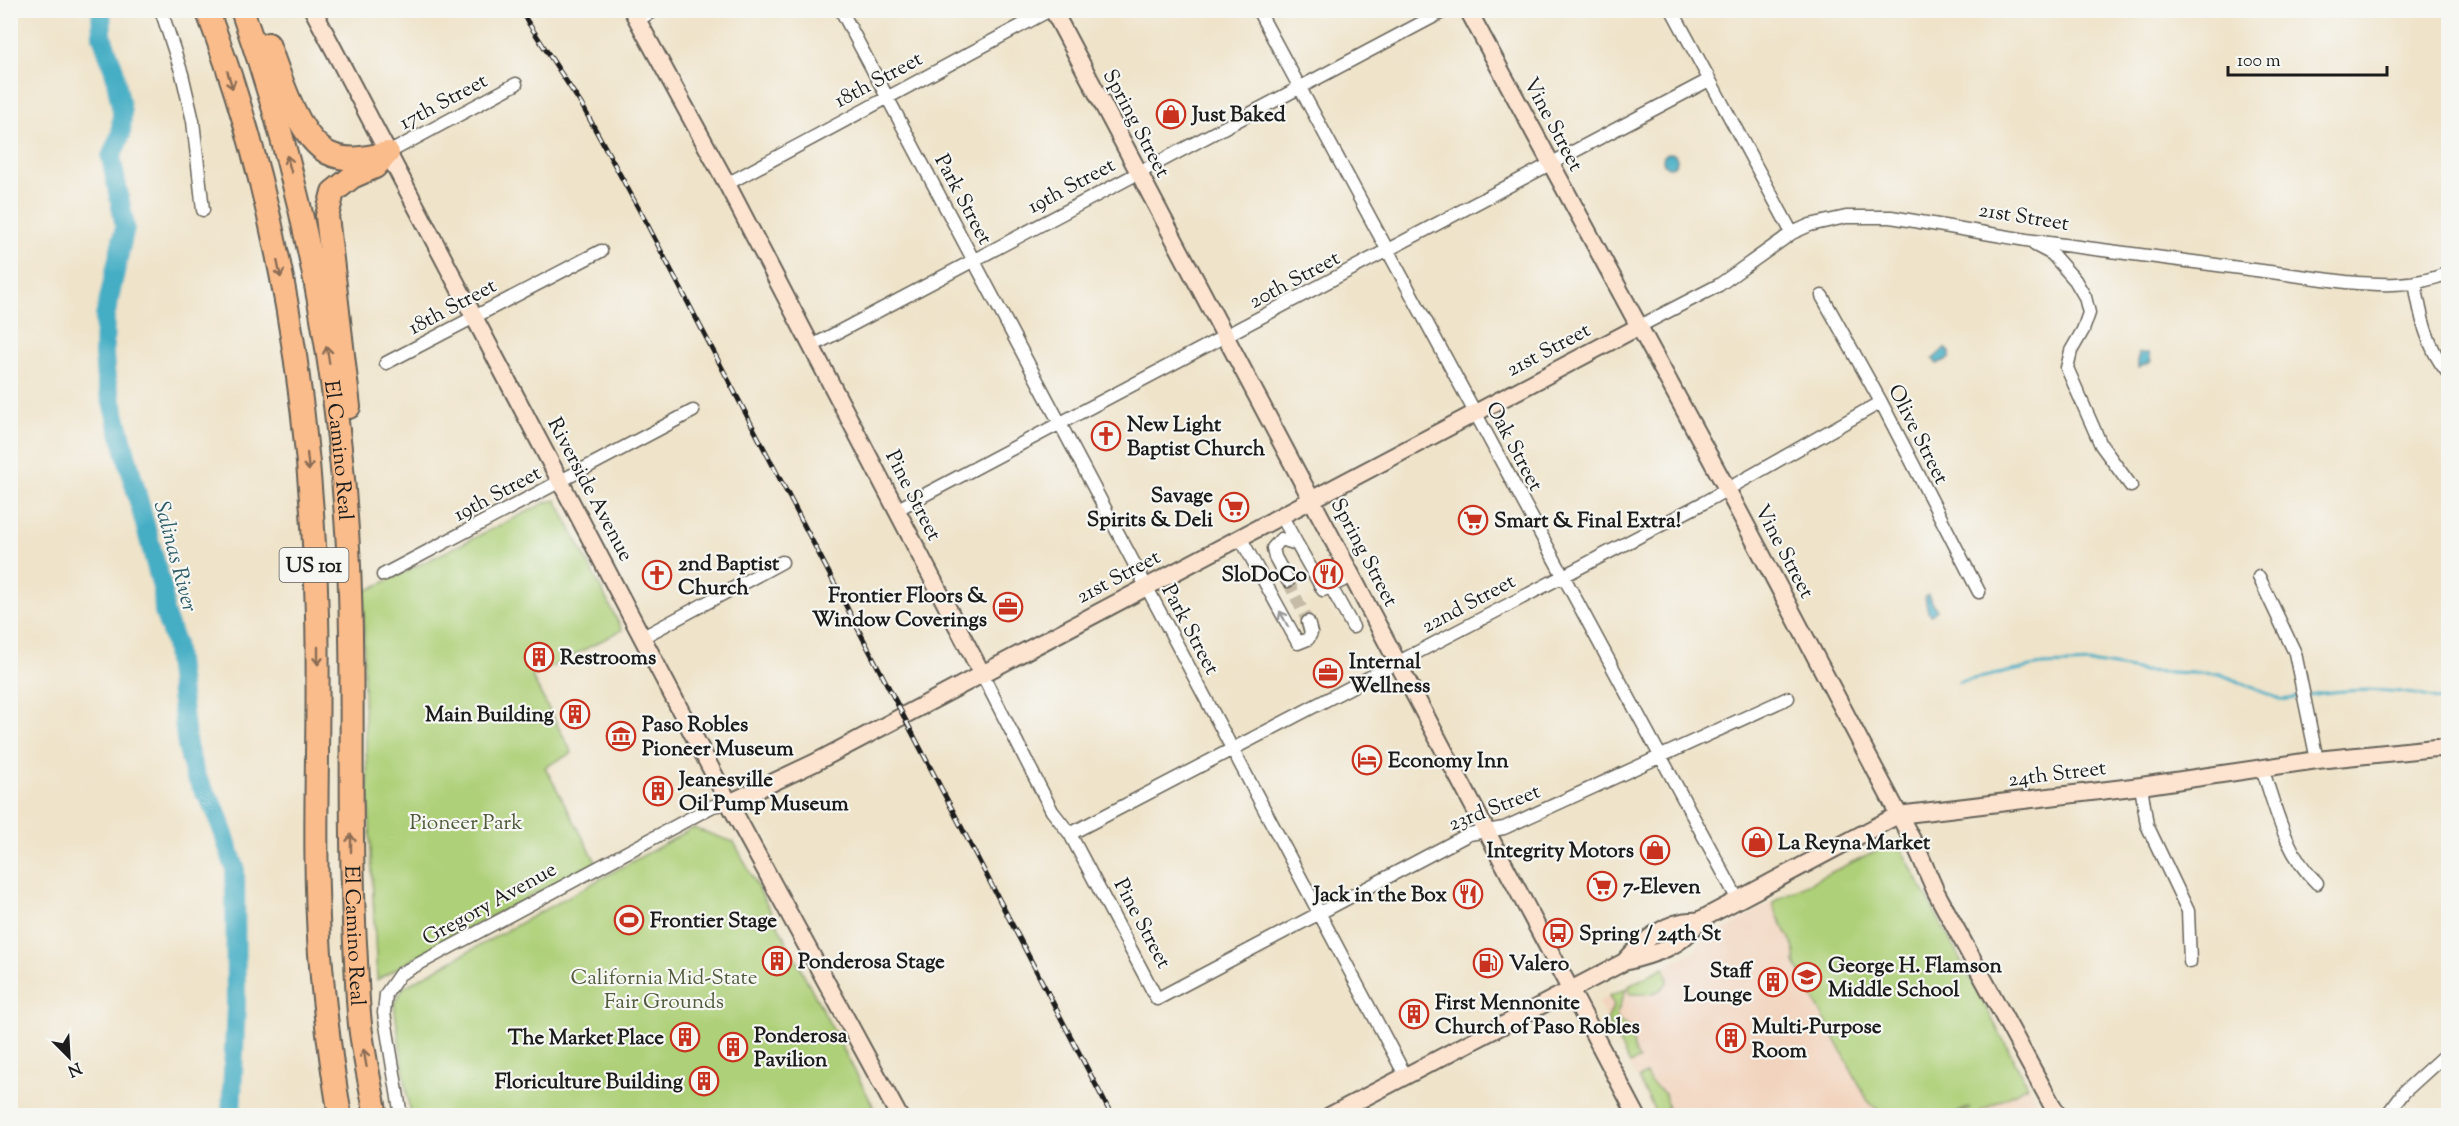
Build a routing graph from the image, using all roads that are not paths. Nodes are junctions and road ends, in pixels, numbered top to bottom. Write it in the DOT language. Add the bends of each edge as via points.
graph roads {
  1 [pos="160,10"];
  2 [pos="242,10"];
  3 [pos="256,10"];
  4 [pos="313,10"];
  5 [pos="655,10"];
  6 [pos="841,10"];
  7 [pos="1051,10"];
  8 [pos="1258,10"];
  9 [pos="1446,10"];
  10 [pos="1468,10"];
  11 [pos="1672,10"];
  12 [pos="207,15"];
  13 [pos="634,15"];
  14 [pos="1709,80"];
  15 [pos="516,84"];
  16 [pos="1299,87"];
  17 [pos="887,97"];
  18 [pos="388,153"];
  19 [pos="1549,164"];
  20 [pos="1137,172"];
  21 [pos="727,184"];
  22 [pos="203,210"];
  23 [pos="1792,233"];
  24 [pos="2026,240"];
  25 [pos="601,251"];
  26 [pos="1387,252"];
  27 [pos="974,259"];
  28 [pos="2448,273"];
  29 [pos="2415,282"];
  30 [pos="1822,296"];
  31 [pos="475,316"];
  32 [pos="1638,327"];
  33 [pos="1225,338"];
  34 [pos="812,346"];
  35 [pos="386,363"];
  36 [pos="2448,373"];
  37 [pos="1881,402"];
  38 [pos="693,411"];
  39 [pos="1475,412"];
  40 [pos="1062,423"];
  41 [pos="562,481"];
  42 [pos="2131,486"];
  43 [pos="1727,489"];
  44 [pos="1311,499"];
  45 [pos="896,510"];
  46 [pos="1281,515"];
  47 [pos="1240,537"];
  48 [pos="1297,544"];
  49 [pos="782,562"];
  50 [pos="382,575"];
  51 [pos="1352,576"];
  52 [pos="1561,576"];
  53 [pos="2259,577"];
  54 [pos="1288,581"];
  55 [pos="1146,587"];
  56 [pos="1331,587"];
  57 [pos="1979,592"];
  58 [pos="1308,622"];
  59 [pos="1353,627"];
  60 [pos="643,637"];
  61 [pos="1397,662"];
  62 [pos="352,664"];
  63 [pos="982,674"];
  64 [pos="1788,698"];
  65 [pos="1233,749"];
  66 [pos="2448,750"];
  67 [pos="1659,758"];
  68 [pos="2317,760"];
  69 [pos="2262,768"];
  70 [pos="2141,786"];
  71 [pos="729,803"];
  72 [pos="1898,815"];
  73 [pos="1486,830"];
  74 [pos="1070,834"];
  75 [pos="2317,883"];
  76 [pos="1738,900"];
  77 [pos="1321,913"];
  78 [pos="2190,962"];
  79 [pos="1570,989"];
  80 [pos="1157,999"];
  81 [pos="2448,1052"];
  82 [pos="1406,1075"];
  83 [pos="340,1116"];
  84 [pos="376,1116"];
  85 [pos="401,1116"];
  86 [pos="899,1116"];
  87 [pos="1329,1116"];
  88 [pos="1637,1116"];
  89 [pos="2058,1116"];
  90 [pos="2386,1116"];
  1 -- 22 [label="street" via="193,121"];
  62 -- 2 [label="highway, El Camino Real / US 101, one-way" via="345,500 329,359 292,177"];
  3 -- 18 [label="highway" via="282,81 300,122 313,140 328,153 341,157 365,158"];
  4 -- 18 [label="main road, Riverside Avenue"];
  5 -- 13 [label="street"];
  6 -- 17 [label="street, Park Street"];
  7 -- 17 [label="street, 18th Street"];
  7 -- 20 [label="main road, Spring Street"];
  8 -- 16 [label="street, Oak Street"];
  9 -- 16 [label="street, 19th Street"];
  10 -- 19 [label="main road, Vine Street"];
  11 -- 14 [label="street"];
  12 -- 83 [label="highway, El Camino Real / US 101, one-way" via="243,121 268,221 282,287 310,480 317,616 320,955"];
  13 -- 21 [label="main road, Pine Street"];
  14 -- 19 [label="street, 20th Street"];
  14 -- 23 [label="street"];
  15 -- 18 [label="street, 17th Street"];
  16 -- 20 [label="street, 19th Street"];
  16 -- 26 [label="street, Oak Street"];
  17 -- 21 [label="street, 18th Street"];
  17 -- 27 [label="street, Park Street"];
  18 -- 31 [label="main road, Riverside Avenue"];
  18 -- 62 [label="highway" via="375,167 352,177 333,192 327,216 347,376 356,507 360,645"];
  19 -- 26 [label="street, 20th Street"];
  19 -- 32 [label="main road, Vine Street"];
  20 -- 27 [label="street, 19th Street"];
  20 -- 33 [label="main road, Spring Street"];
  21 -- 34 [label="main road, Pine Street"];
  23 -- 24 [label="street, 21st Street" via="1828,220 1868,216"];
  23 -- 32 [label="street, 21st Street" via="1719,285"];
  24 -- 29 [label="street, 21st Street" via="2346,282"];
  24 -- 42 [label="street" via="2052,254 2085,297 2089,312 2067,368 2101,445"];
  25 -- 31 [label="street, 18th Street"];
  26 -- 33 [label="street, 20th Street"];
  26 -- 39 [label="street, Oak Street"];
  27 -- 34 [label="street, 19th Street"];
  27 -- 40 [label="street, Park Street"];
  28 -- 29 [label="street, 21st Street"];
  29 -- 36 [label="street" via="2421,319"];
  30 -- 37 [label="street, Olive Street"];
  31 -- 35 [label="street, 18th Street"];
  31 -- 41 [label="main road, Riverside Avenue"];
  32 -- 39 [label="main road, 21st Street"];
  32 -- 43 [label="main road, Vine Street"];
  33 -- 40 [label="street, 20th Street"];
  33 -- 44 [label="main road, Spring Street"];
  34 -- 45 [label="main road, Pine Street"];
  37 -- 43 [label="street, 22nd Street"];
  37 -- 57 [label="street, Olive Street"];
  38 -- 41 [label="street, 19th Street"];
  39 -- 44 [label="main road, 21st Street"];
  39 -- 52 [label="street, Oak Street"];
  40 -- 45 [label="street, 20th Street"];
  40 -- 55 [label="street, Park Street"];
  41 -- 50 [label="street, 19th Street"];
  41 -- 60 [label="main road, Riverside Avenue"];
  43 -- 52 [label="street, 22nd Street"];
  43 -- 72 [label="main road, Vine Street"];
  44 -- 46 [label="main road, 21st Street"];
  44 -- 51 [label="main road, Spring Street"];
  45 -- 63 [label="main road, Pine Street"];
  46 -- 47 [label="main road, 21st Street"];
  46 -- 48 [label="street"];
  47 -- 55 [label="main road, 21st Street"];
  58 -- 47 [label="street, one-way" via="1311,633 1298,643"];
  48 -- 54 [label="street" via="1281,539 1273,548"];
  48 -- 56 [label="street" via="1323,590"];
  49 -- 60 [label="street"];
  51 -- 56 [label="street"];
  51 -- 61 [label="main road, Spring Street"];
  52 -- 61 [label="street, 22nd Street"];
  52 -- 67 [label="street, Oak Street"];
  53 -- 68 [label="street" via="2295,653"];
  55 -- 63 [label="main road, 21st Street"];
  55 -- 65 [label="street, Park Street"];
  56 -- 59 [label="street"];
  60 -- 71 [label="main road, Riverside Avenue"];
  61 -- 65 [label="street, 22nd Street"];
  61 -- 73 [label="main road, Spring Street"];
  84 -- 62 [label="highway, El Camino Real / US 101, one-way" via="360,1031 352,878"];
  63 -- 71 [label="main road, 21st Street"];
  63 -- 74 [label="street, Pine Street" via="1052,811"];
  64 -- 67 [label="street, 23rd Street"];
  65 -- 74 [label="street, 22nd Street"];
  65 -- 77 [label="street, Park Street"];
  66 -- 68 [label="main road, 24th Street"];
  67 -- 73 [label="street, 23rd Street" via="1504,828"];
  67 -- 76 [label="street, Oak Street"];
  68 -- 69 [label="main road, 24th Street"];
  69 -- 70 [label="main road, 24th Street"];
  69 -- 75 [label="street" via="2295,859"];
  70 -- 72 [label="main road, 24th Street"];
  70 -- 78 [label="street" via="2147,825 2188,911"];
  71 -- 85 [label="street, Gregory Avenue" via="713,806 400,974 386,994 384,1013"];
  71 -- 86 [label="main road, Riverside Avenue"];
  72 -- 76 [label="main road, 24th Street"];
  72 -- 89 [label="main road, Vine Street"];
  73 -- 77 [label="street, 23rd Street" via="1469,834"];
  73 -- 79 [label="main road, Spring Street"];
  74 -- 80 [label="street, Pine Street"];
  76 -- 79 [label="main road, 24th Street" via="1698,921 1682,920 1645,939 1624,962"];
  77 -- 80 [label="street, 23rd Street"];
  77 -- 82 [label="street, Park Street"];
  79 -- 82 [label="main road, 24th Street"];
  79 -- 88 [label="main road, Spring Street"];
  81 -- 90 [label="street" via="2404,1092"];
  82 -- 87 [label="main road, 24th Street"];
}
